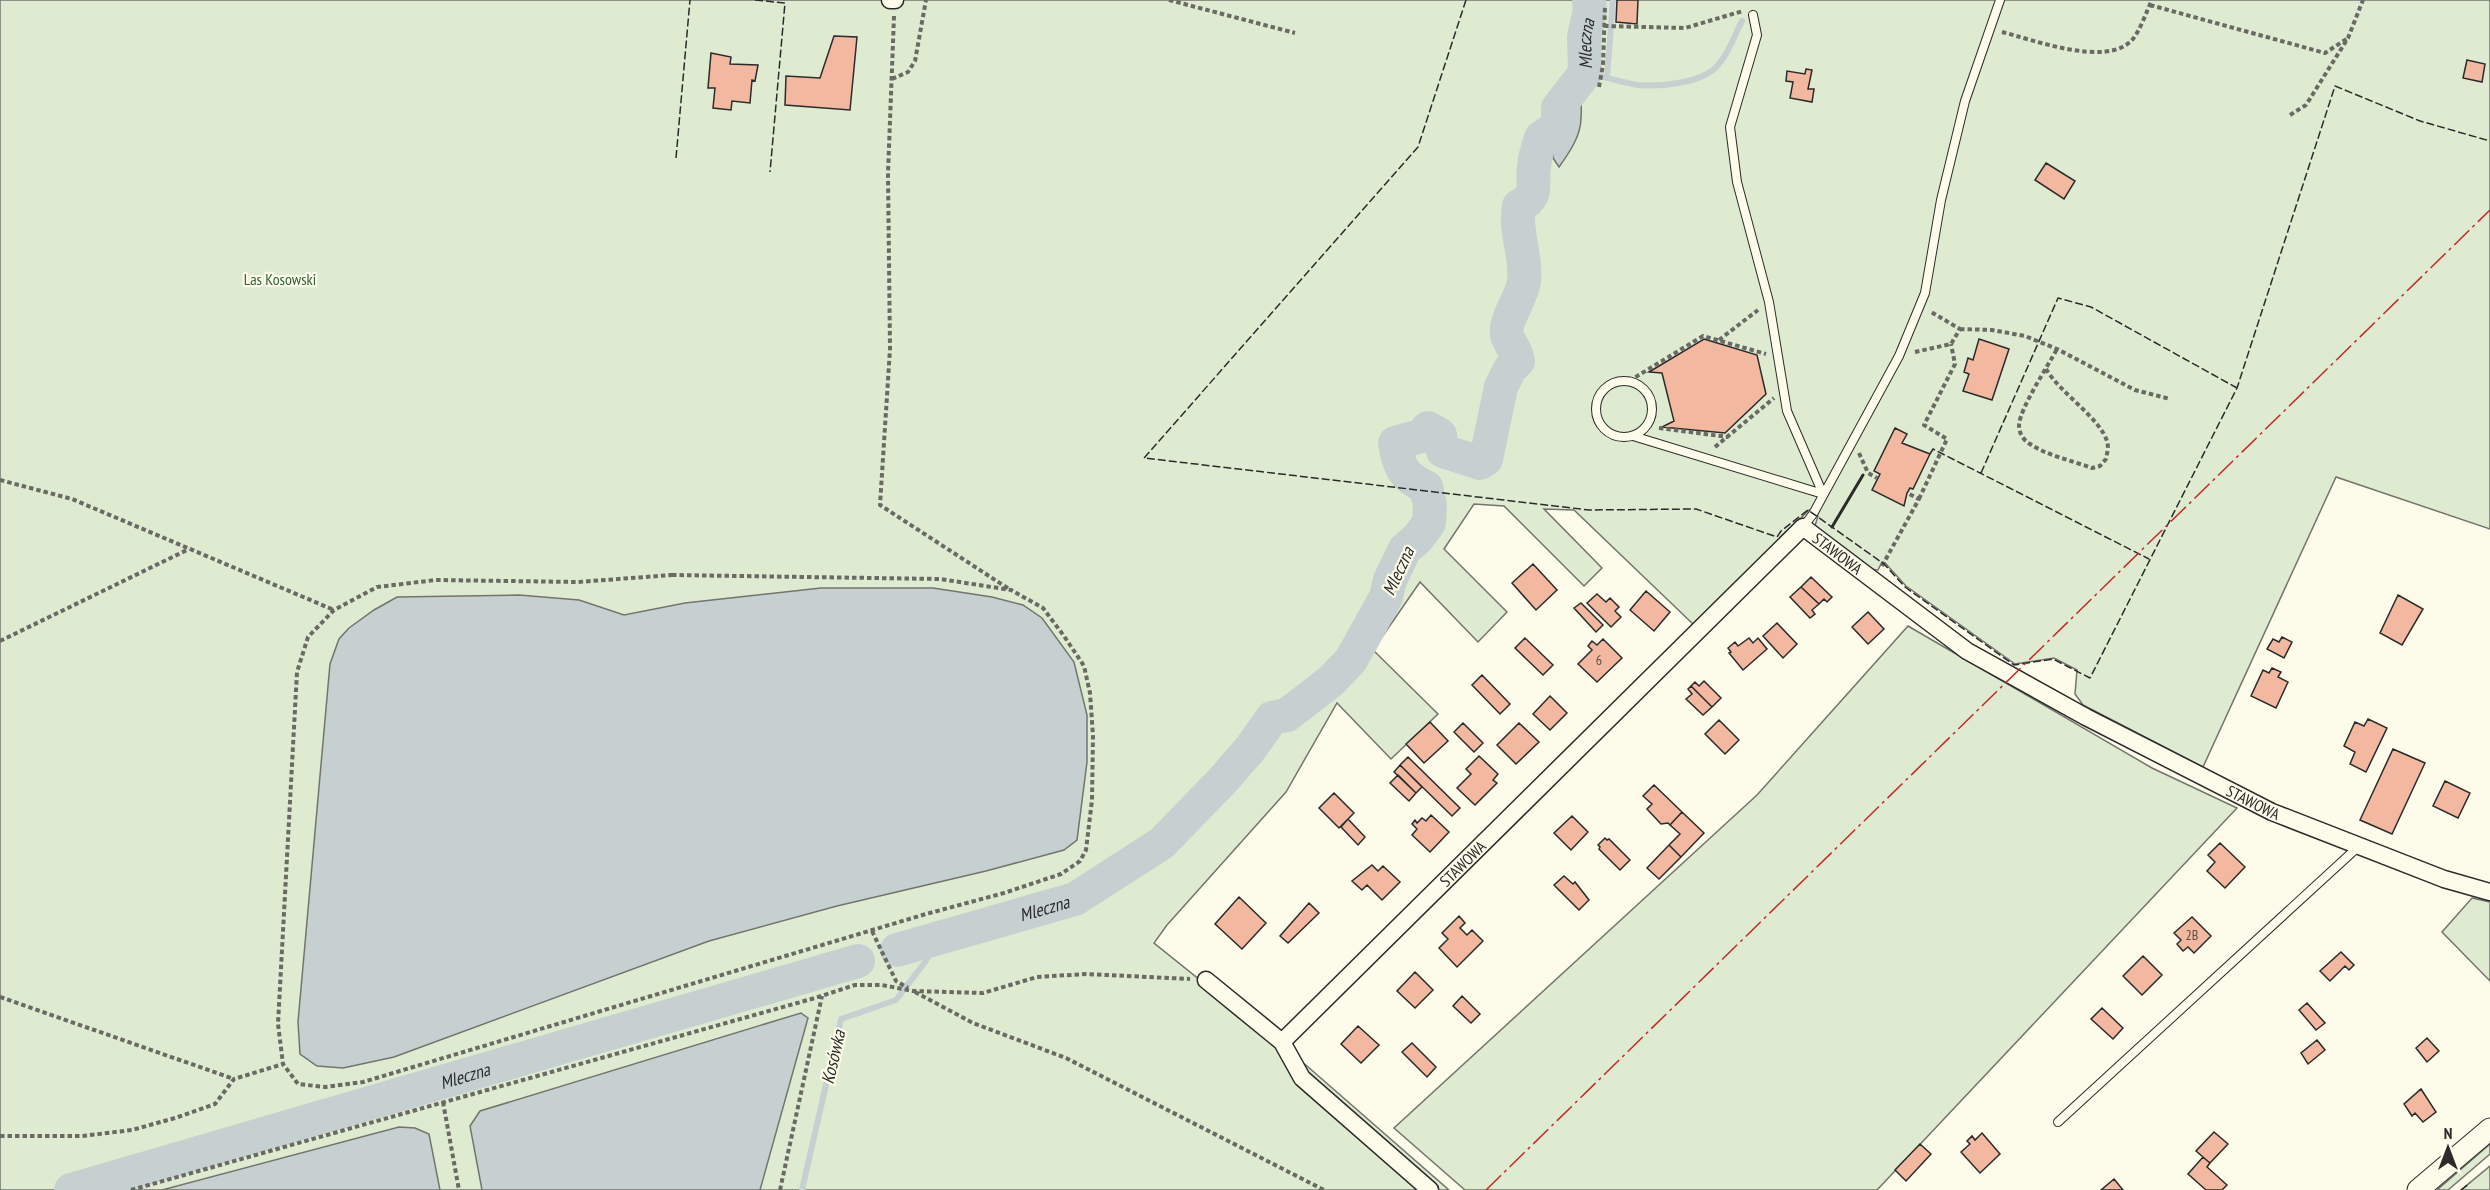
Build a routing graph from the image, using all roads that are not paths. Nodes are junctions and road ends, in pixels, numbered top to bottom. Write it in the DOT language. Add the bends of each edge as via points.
graph roads {
  1 [pos="890,0"];
  2 [pos="895,0"];
  3 [pos="2000,0"];
  4 [pos="1753,12"];
  5 [pos="1633,436"];
  6 [pos="1823,494"];
  7 [pos="1803,526"];
  8 [pos="2359,846"];
  9 [pos="2490,892"];
  10 [pos="1206,980"];
  11 [pos="1282,1042"];
  12 [pos="2058,1122"];
  13 [pos="2490,1129"];
  14 [pos="1430,1190"];
  15 [pos="2418,1190"];
  1 -- 2 [label="street"];
  3 -- 6 [label="lane" via="1965,101 1920,305 1899,356"];
  4 -- 6 [label="lane" via="1757,35 1730,127 1737,182 1769,302 1787,411"];
  5 -- 5 [label="lane" via="1609,434 1597,419 1601,393 1616,382 1629,381 1642,387 1652,402 1647,427"];
  5 -- 6 [label="lane"];
  6 -- 7 [label="lane"];
  7 -- 8 [label="street, STAWOWA" via="1967,651 2198,777 2272,812"];
  7 -- 11 [label="street, STAWOWA"];
  8 -- 9 [label="street, STAWOWA"];
  8 -- 12 [label="lane"];
  10 -- 11 [label="street"];
  11 -- 14 [label="street" via="1302,1078"];
  13 -- 15 [label="street"];
}
